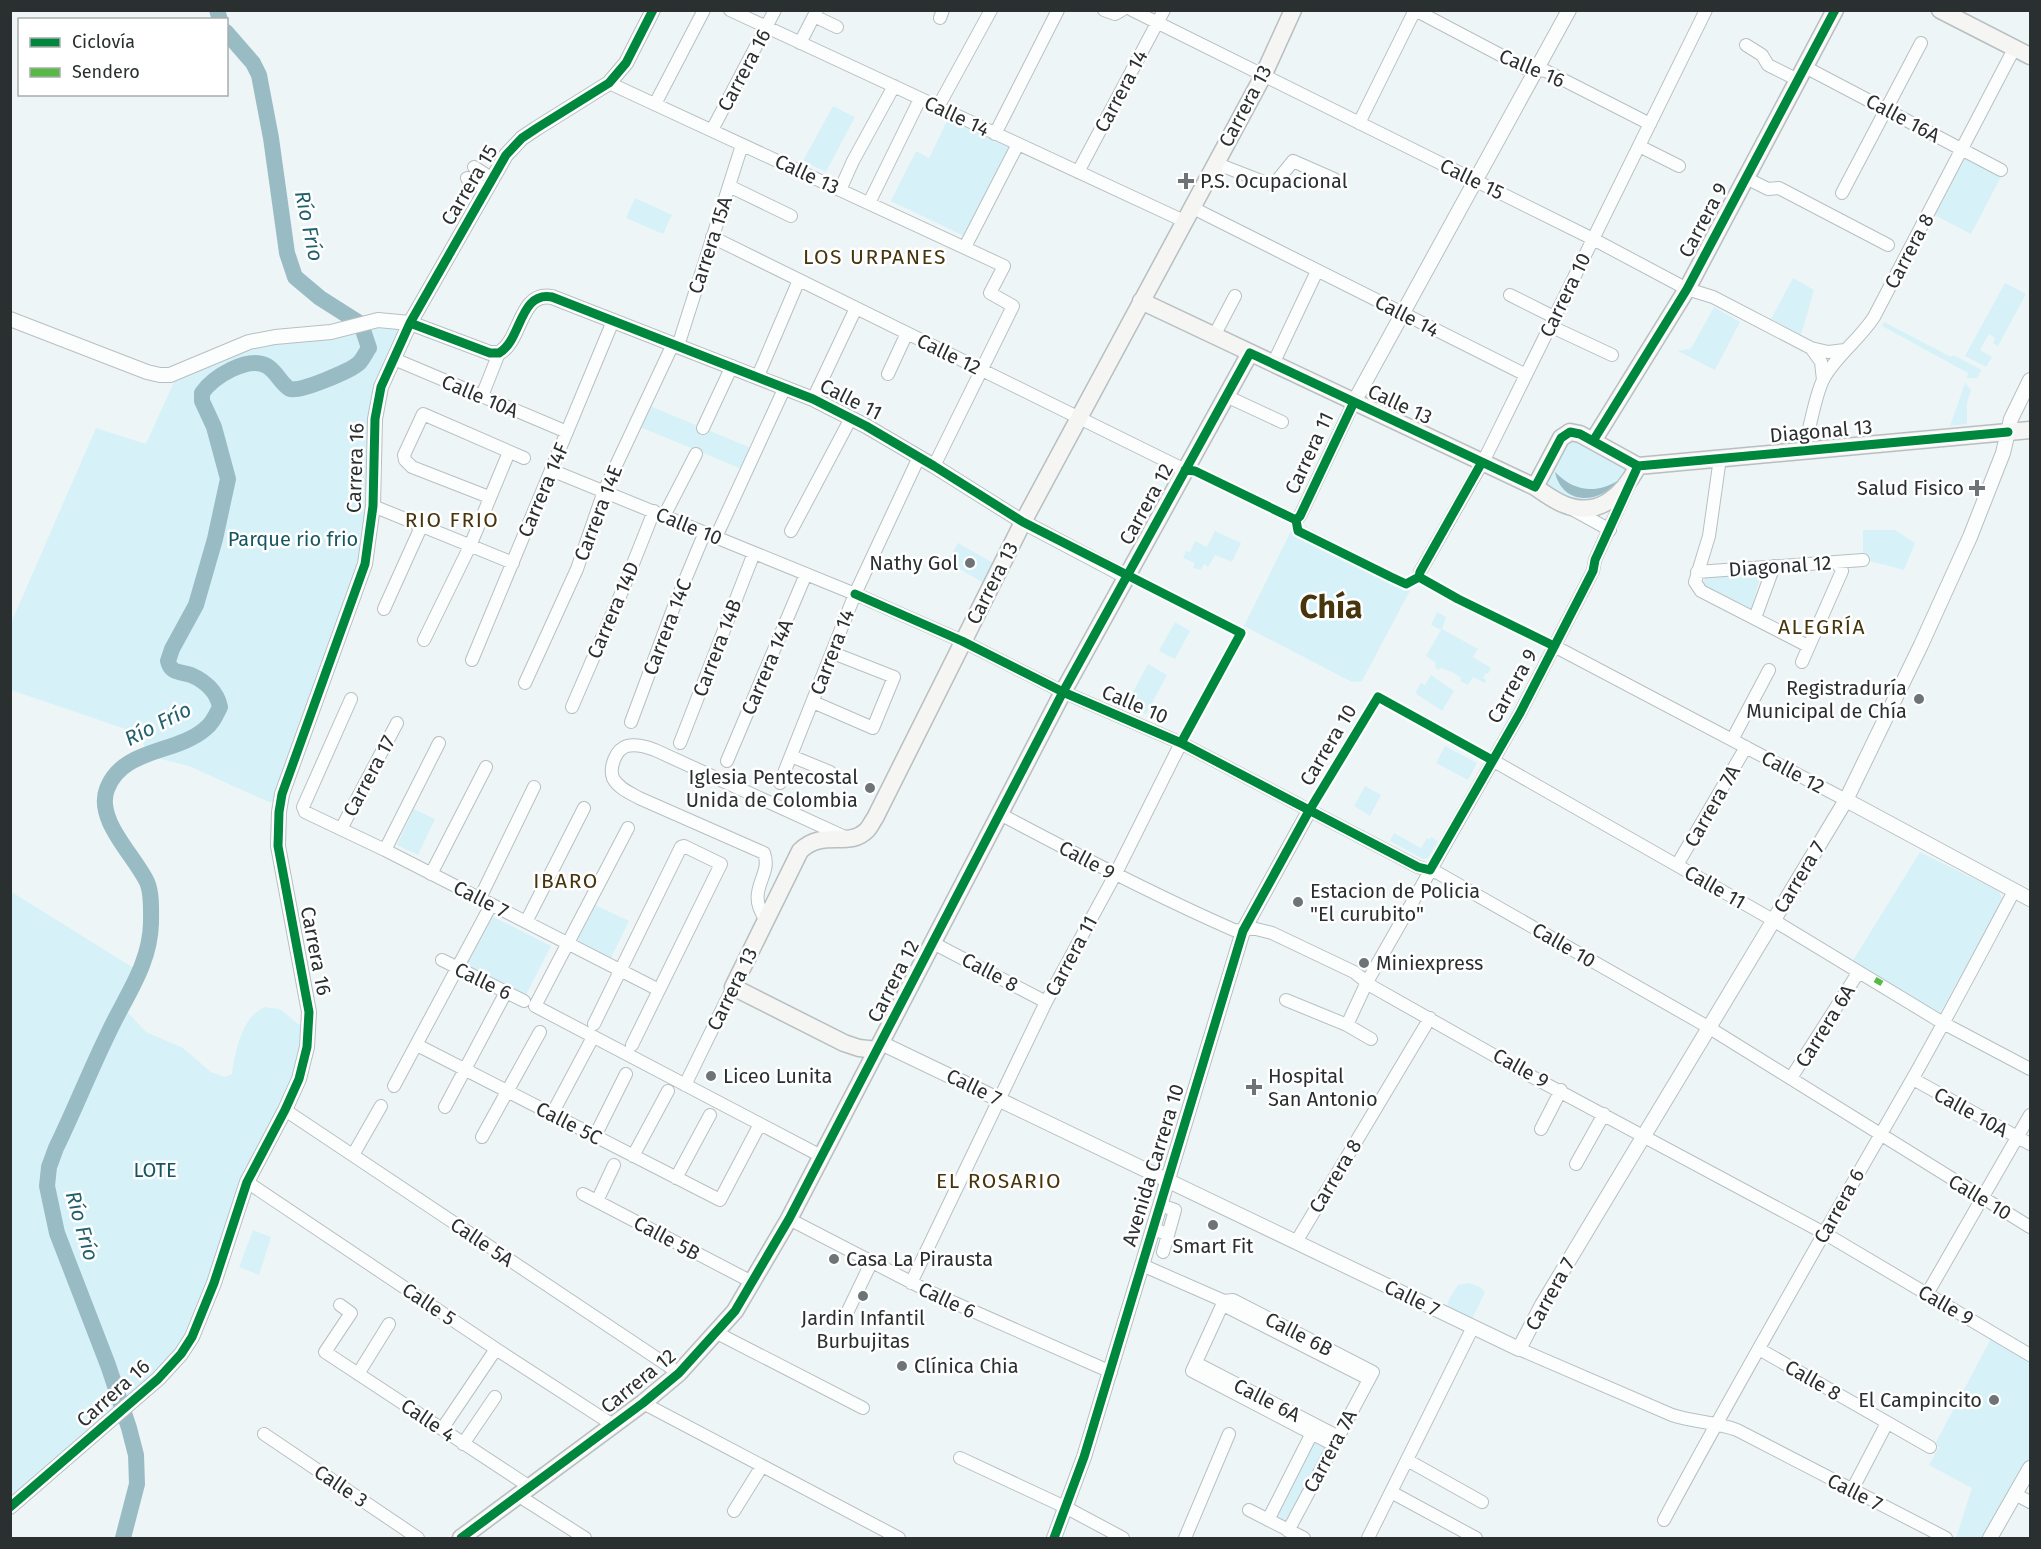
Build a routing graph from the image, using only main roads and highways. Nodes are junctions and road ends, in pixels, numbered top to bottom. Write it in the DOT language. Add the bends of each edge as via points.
graph roads {
  1 [pos="1293,10"];
  2 [pos="1835,10"];
  3 [pos="1940,10"];
  4 [pos="2025,51"];
  5 [pos="1141,301"];
  6 [pos="1250,352"];
  7 [pos="2029,431"];
  8 [pos="1593,441"];
  9 [pos="1638,466"];
  10 [pos="1535,487"];
  11 [pos="733,987"];
  12 [pos="879,1047"];
  13 [pos="461,1539"];
  1 -- 5 [label="main road, Carrera 13" via="1263,75"];
  2 -- 8 [label="main road, Carrera 9" via="1687,289"];
  3 -- 4 [label="main road"];
  5 -- 6 [label="main road, Calle 13"];
  5 -- 11 [label="main road, Carrera 13" via="1023,522 875,818 867,831 849,839 822,838 805,846 796,857"];
  6 -- 10 [label="main road, Calle 13"];
  6 -- 12 [label="main road, Carrera 12" via="1063,692"];
  7 -- 9 [label="main road, Diagonal 13"];
  8 -- 9 [label="main road"];
  8 -- 10 [label="main road" via="1570,432 1561,438"];
  9 -- 10 [label="main road, Calle 13" via="1621,493 1588,507 1564,504"];
  11 -- 12 [label="main road, Calle 7" via="844,1043 860,1048"];
  12 -- 13 [label="main road, Carrera 12" via="789,1219 735,1311 717,1333 643,1403"];
}
